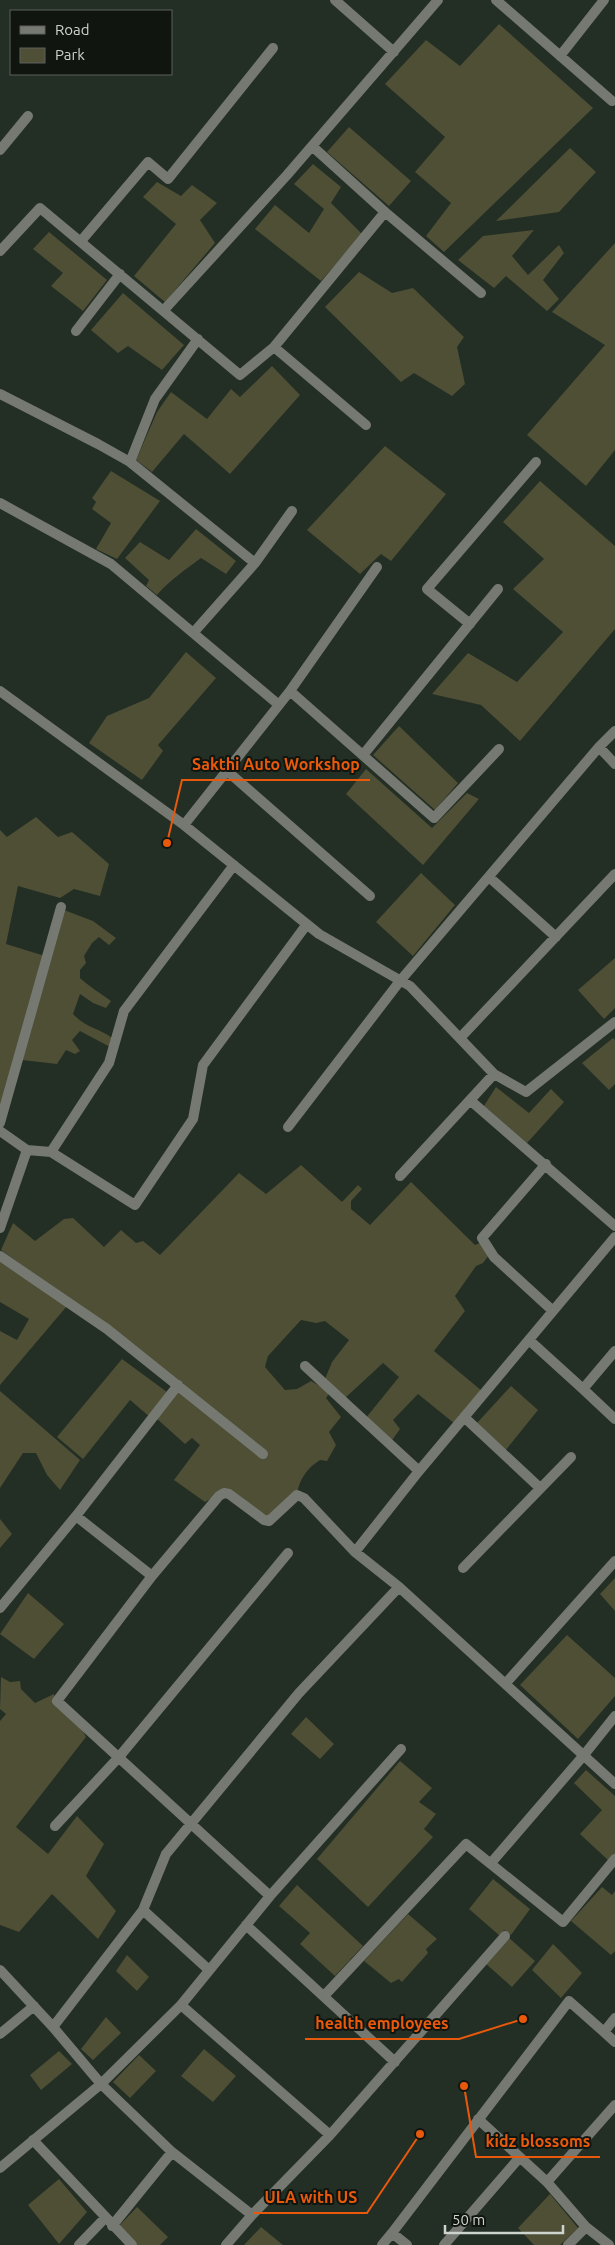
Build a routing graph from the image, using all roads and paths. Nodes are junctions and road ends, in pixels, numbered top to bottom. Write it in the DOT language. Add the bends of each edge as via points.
graph roads {
  1 [pos="335,0"];
  2 [pos="438,0"];
  3 [pos="496,0"];
  4 [pos="604,0"];
  5 [pos="274,48"];
  6 [pos="394,52"];
  7 [pos="560,56"];
  8 [pos="612,101"];
  9 [pos="28,116"];
  10 [pos="312,146"];
  11 [pos="0,150"];
  12 [pos="385,212"];
  13 [pos="81,241"];
  14 [pos="0,251"];
  15 [pos="120,274"];
  16 [pos="481,293"];
  17 [pos="164,310"];
  18 [pos="76,332"];
  19 [pos="198,339"];
  20 [pos="274,347"];
  21 [pos="0,394"];
  22 [pos="366,425"];
  23 [pos="130,462"];
  24 [pos="536,462"];
  25 [pos="0,504"];
  26 [pos="292,512"];
  27 [pos="255,562"];
  28 [pos="376,567"];
  29 [pos="498,590"];
  30 [pos="470,624"];
  31 [pos="194,632"];
  32 [pos="0,690"];
  33 [pos="290,692"];
  34 [pos="279,705"];
  35 [pos="615,731"];
  36 [pos="599,747"];
  37 [pos="499,749"];
  38 [pos="363,755"];
  39 [pos="615,764"];
  40 [pos="226,770"];
  41 [pos="184,825"];
  42 [pos="234,865"];
  43 [pos="615,874"];
  44 [pos="489,877"];
  45 [pos="370,896"];
  46 [pos="62,907"];
  47 [pos="307,924"];
  48 [pos="556,938"];
  49 [pos="400,981"];
  50 [pos="614,1026"];
  51 [pos="460,1038"];
  52 [pos="494,1074"];
  53 [pos="471,1101"];
  54 [pos="0,1123"];
  55 [pos="288,1127"];
  56 [pos="0,1131"];
  57 [pos="27,1150"];
  58 [pos="51,1152"];
  59 [pos="546,1164"];
  60 [pos="400,1176"];
  61 [pos="615,1226"];
  62 [pos="0,1228"];
  63 [pos="615,1237"];
  64 [pos="0,1256"];
  65 [pos="553,1311"];
  66 [pos="529,1340"];
  67 [pos="615,1351"];
  68 [pos="306,1366"];
  69 [pos="178,1385"];
  70 [pos="584,1389"];
  71 [pos="464,1417"];
  72 [pos="615,1419"];
  73 [pos="263,1454"];
  74 [pos="570,1457"];
  75 [pos="419,1471"];
  76 [pos="540,1488"];
  77 [pos="76,1516"];
  78 [pos="355,1552"];
  79 [pos="288,1553"];
  80 [pos="615,1561"];
  81 [pos="462,1568"];
  82 [pos="152,1576"];
  83 [pos="398,1587"];
  84 [pos="0,1608"];
  85 [pos="506,1683"];
  86 [pos="615,1716"];
  87 [pos="401,1749"];
  88 [pos="584,1756"];
  89 [pos="119,1757"];
  90 [pos="615,1784"];
  91 [pos="191,1823"];
  92 [pos="55,1826"];
  93 [pos="615,1859"];
  94 [pos="491,1864"];
  95 [pos="270,1896"];
  96 [pos="143,1910"];
  97 [pos="246,1925"];
  98 [pos="505,1936"];
  99 [pos="0,1970"];
  100 [pos="209,1970"];
  101 [pos="324,1996"];
  102 [pos="181,2005"];
  103 [pos="34,2006"];
  104 [pos="615,2018"];
  105 [pos="53,2027"];
  106 [pos="604,2032"];
  107 [pos="0,2034"];
  108 [pos="615,2042"];
  109 [pos="395,2062"];
  110 [pos="102,2084"];
  111 [pos="615,2105"];
  112 [pos="478,2119"];
  113 [pos="330,2135"];
  114 [pos="33,2140"];
  115 [pos="172,2152"];
  116 [pos="520,2157"];
  117 [pos="0,2168"];
  118 [pos="548,2182"];
  119 [pos="252,2215"];
  120 [pos="109,2222"];
  121 [pos="586,2227"];
  122 [pos="392,2233"];
  123 [pos="79,2245"];
  124 [pos="132,2245"];
  125 [pos="226,2245"];
  126 [pos="382,2245"];
  127 [pos="407,2245"];
  128 [pos="444,2245"];
  129 [pos="568,2245"];
  130 [pos="610,2245"];
  1 -- 6 [label="street"];
  2 -- 6 [label="street"];
  3 -- 7 [label="street"];
  4 -- 7 [label="street"];
  5 -- 13 [label="street" via="168,178 148,162"];
  6 -- 10 [label="street"];
  7 -- 8 [label="street"];
  9 -- 11 [label="street"];
  10 -- 12 [label="street"];
  10 -- 17 [label="street"];
  12 -- 16 [label="street"];
  12 -- 20 [label="street"];
  13 -- 14 [label="street" via="40,208"];
  13 -- 15 [label="street"];
  15 -- 17 [label="street"];
  15 -- 18 [label="street"];
  17 -- 19 [label="street"];
  19 -- 20 [label="street" via="240,375"];
  19 -- 23 [label="street" via="155,399"];
  20 -- 22 [label="street"];
  21 -- 23 [label="street"];
  23 -- 27 [label="street"];
  24 -- 30 [label="street" via="428,589"];
  25 -- 31 [label="street" via="111,564"];
  26 -- 27 [label="street"];
  27 -- 31 [label="street"];
  28 -- 33 [label="street"];
  29 -- 30 [label="street"];
  30 -- 38 [label="street"];
  31 -- 34 [label="street"];
  32 -- 41 [label="street"];
  33 -- 34 [label="street"];
  33 -- 38 [label="street"];
  34 -- 40 [label="street"];
  35 -- 36 [label="street"];
  36 -- 39 [label="street"];
  36 -- 44 [label="street"];
  37 -- 38 [label="street" via="434,818"];
  40 -- 41 [label="street"];
  40 -- 45 [label="street"];
  41 -- 42 [label="street"];
  42 -- 47 [label="street"];
  42 -- 58 [label="street" via="124,1011 109,1063"];
  43 -- 48 [label="street"];
  44 -- 48 [label="street"];
  44 -- 49 [label="street"];
  46 -- 54 [label="street"];
  47 -- 49 [label="street"];
  47 -- 58 [label="street" via="204,1066 193,1119 135,1205"];
  48 -- 51 [label="street"];
  49 -- 51 [label="street" via="410,986"];
  49 -- 55 [label="street"];
  50 -- 52 [label="street" via="526,1092"];
  51 -- 52 [label="street"];
  52 -- 53 [label="street"];
  53 -- 59 [label="street"];
  53 -- 60 [label="street"];
  56 -- 57 [label="street"];
  57 -- 58 [label="street"];
  57 -- 62 [label="street"];
  59 -- 61 [label="street"];
  59 -- 65 [label="street" via="482,1238 494,1257"];
  63 -- 65 [label="street"];
  64 -- 69 [label="street" via="107,1329"];
  65 -- 66 [label="street"];
  66 -- 70 [label="street"];
  66 -- 71 [label="street"];
  67 -- 70 [label="street"];
  68 -- 75 [label="street"];
  69 -- 73 [label="street"];
  69 -- 77 [label="street"];
  70 -- 72 [label="street"];
  71 -- 75 [label="street"];
  71 -- 76 [label="street"];
  74 -- 76 [label="street"];
  75 -- 78 [label="street"];
  76 -- 81 [label="street"];
  77 -- 82 [label="street"];
  77 -- 84 [label="street"];
  78 -- 82 [label="street" via="300,1496 297,1495 268,1521 224,1493"];
  78 -- 83 [label="street"];
  79 -- 89 [label="street"];
  80 -- 85 [label="street"];
  82 -- 89 [label="street" via="56,1701"];
  83 -- 85 [label="street"];
  83 -- 91 [label="street" via="299,1693"];
  85 -- 88 [label="street"];
  86 -- 88 [label="street"];
  87 -- 95 [label="street"];
  88 -- 90 [label="street"];
  88 -- 94 [label="street"];
  89 -- 91 [label="street"];
  89 -- 92 [label="street"];
  91 -- 95 [label="street"];
  91 -- 96 [label="street" via="166,1854"];
  93 -- 94 [label="street" via="563,1922"];
  94 -- 101 [label="street" via="466,1844"];
  95 -- 97 [label="street"];
  96 -- 100 [label="street"];
  96 -- 105 [label="street"];
  97 -- 100 [label="street"];
  97 -- 101 [label="street"];
  98 -- 109 [label="street"];
  99 -- 103 [label="street"];
  100 -- 102 [label="street"];
  101 -- 109 [label="street"];
  102 -- 110 [label="street"];
  102 -- 113 [label="street"];
  103 -- 105 [label="street"];
  103 -- 107 [label="street"];
  104 -- 106 [label="street"];
  105 -- 110 [label="street"];
  106 -- 108 [label="street"];
  106 -- 112 [label="street" via="569,2000"];
  109 -- 113 [label="street"];
  110 -- 114 [label="street"];
  110 -- 115 [label="street"];
  111 -- 118 [label="street"];
  112 -- 116 [label="street"];
  112 -- 122 [label="street"];
  113 -- 119 [label="street"];
  114 -- 117 [label="street"];
  114 -- 120 [label="street"];
  115 -- 119 [label="street"];
  115 -- 120 [label="street"];
  116 -- 118 [label="street"];
  116 -- 128 [label="street"];
  118 -- 121 [label="street"];
  119 -- 125 [label="street"];
  120 -- 123 [label="street"];
  120 -- 124 [label="street"];
  121 -- 129 [label="street"];
  121 -- 130 [label="street"];
  122 -- 126 [label="street"];
  122 -- 127 [label="street"];
}
